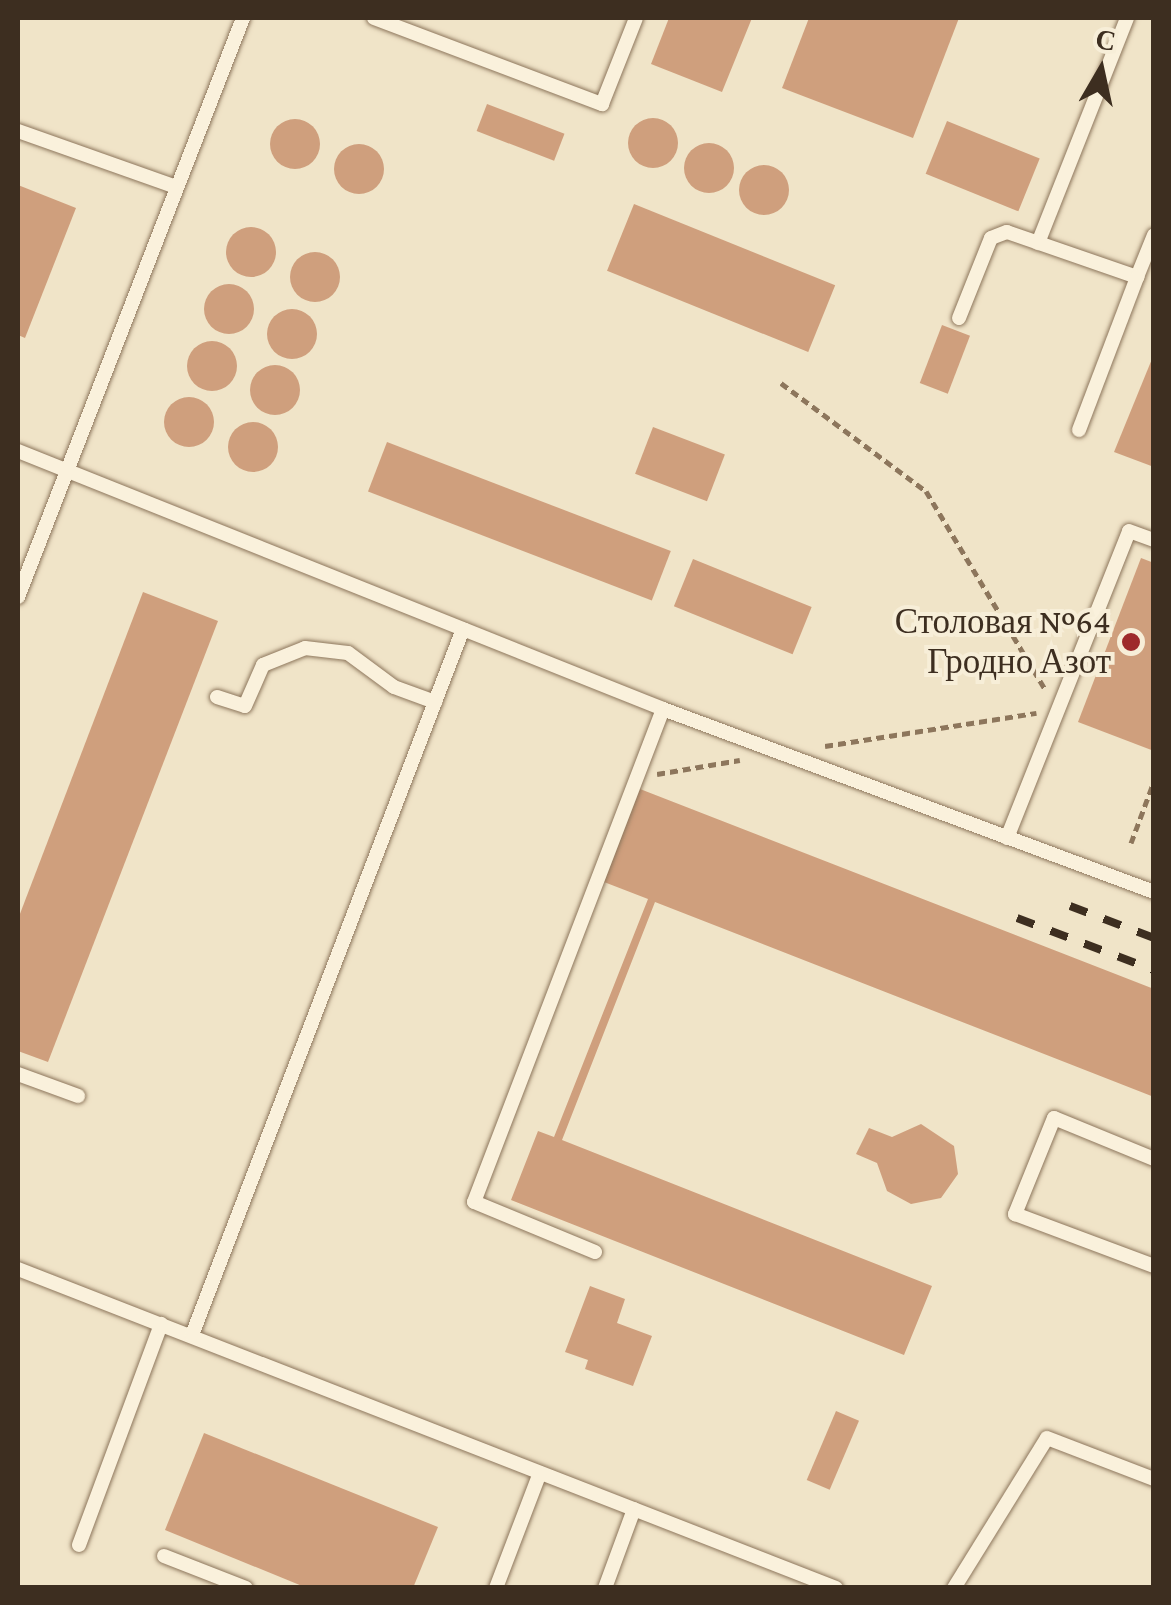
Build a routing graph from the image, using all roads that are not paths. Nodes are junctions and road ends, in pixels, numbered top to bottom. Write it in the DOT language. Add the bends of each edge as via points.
graph roads {
  1 [pos="243,18"];
  2 [pos="374,18"];
  3 [pos="636,18"];
  4 [pos="1126,18"];
  5 [pos="18,131"];
  6 [pos="176,188"];
  7 [pos="1154,235"];
  8 [pos="1038,243"];
  9 [pos="1138,277"];
  10 [pos="959,318"];
  11 [pos="1079,430"];
  12 [pos="18,452"];
  13 [pos="66,470"];
  14 [pos="1154,540"];
  15 [pos="18,597"];
  16 [pos="463,629"];
  17 [pos="217,697"];
  18 [pos="435,702"];
  19 [pos="663,709"];
  20 [pos="1007,838"];
  21 [pos="1154,892"];
  22 [pos="18,1074"];
  23 [pos="78,1096"];
  24 [pos="1154,1159"];
  25 [pos="595,1252"];
  26 [pos="1154,1266"];
  27 [pos="18,1269"];
  28 [pos="161,1324"];
  29 [pos="192,1335"];
  30 [pos="540,1473"];
  31 [pos="1154,1478"];
  32 [pos="634,1509"];
  33 [pos="79,1544"];
  34 [pos="164,1556"];
  35 [pos="820,1584"];
  36 [pos="246,1588"];
  37 [pos="496,1588"];
  38 [pos="605,1588"];
  39 [pos="836,1588"];
  40 [pos="954,1588"];
  1 -- 6 [label="lane"];
  2 -- 3 [label="lane" via="602,104"];
  4 -- 8 [label="lane"];
  5 -- 6 [label="lane"];
  6 -- 13 [label="lane"];
  7 -- 9 [label="lane"];
  8 -- 9 [label="lane"];
  8 -- 10 [label="lane" via="1008,232 992,238"];
  9 -- 11 [label="lane"];
  12 -- 13 [label="lane"];
  13 -- 15 [label="lane"];
  13 -- 16 [label="lane"];
  14 -- 20 [label="lane" via="1128,530"];
  16 -- 18 [label="lane"];
  16 -- 19 [label="lane"];
  17 -- 18 [label="lane" via="245,706 263,665 305,648 348,653 394,687"];
  18 -- 29 [label="lane"];
  19 -- 20 [label="lane"];
  19 -- 25 [label="lane" via="474,1202"];
  20 -- 21 [label="lane"];
  22 -- 23 [label="lane"];
  24 -- 26 [label="lane" via="1054,1118 1014,1214"];
  27 -- 28 [label="lane"];
  28 -- 29 [label="lane"];
  28 -- 33 [label="lane"];
  29 -- 30 [label="lane"];
  30 -- 32 [label="lane"];
  30 -- 37 [label="lane"];
  31 -- 40 [label="lane" via="1047,1438"];
  32 -- 35 [label="lane"];
  32 -- 38 [label="lane"];
  34 -- 36 [label="lane"];
  35 -- 39 [label="lane"];
}
